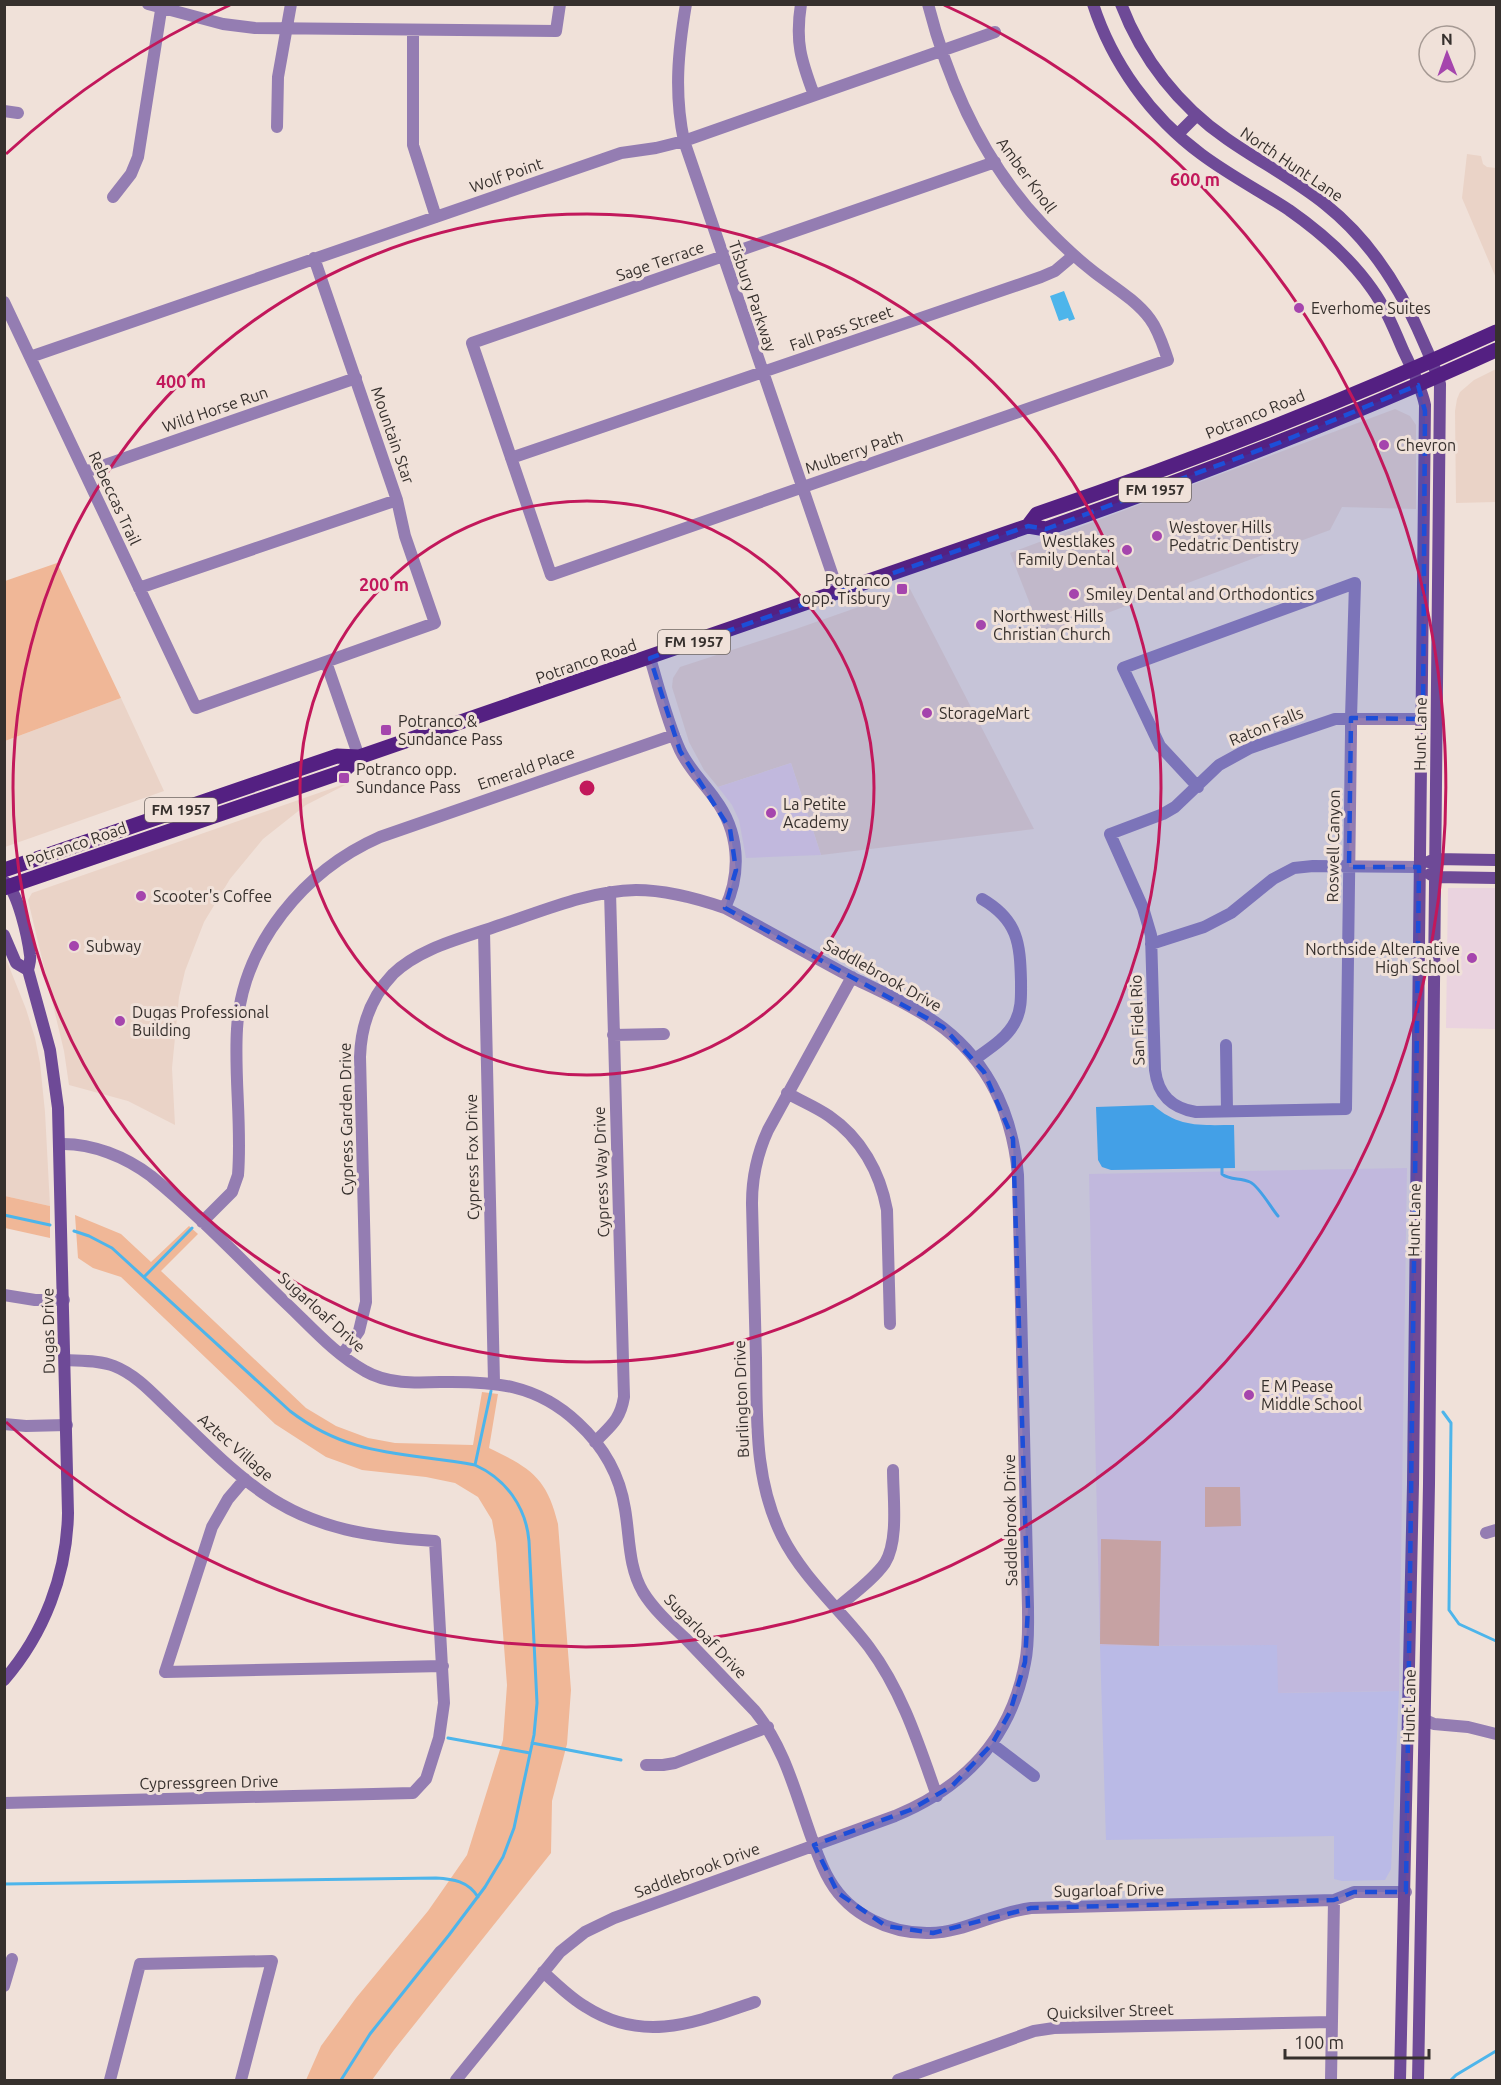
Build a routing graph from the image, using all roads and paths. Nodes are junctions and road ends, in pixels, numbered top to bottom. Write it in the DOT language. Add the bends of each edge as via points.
graph roads {
  1 [pos="148,4"];
  2 [pos="291,4"];
  3 [pos="560,4"];
  4 [pos="686,4"];
  5 [pos="801,4"];
  6 [pos="928,4"];
  7 [pos="1093,4"];
  8 [pos="1121,4"];
  9 [pos="162,6"];
  10 [pos="286,28"];
  11 [pos="413,30"];
  12 [pos="995,32"];
  13 [pos="941,50"];
  14 [pos="814,95"];
  15 [pos="4,111"];
  16 [pos="18,113"];
  17 [pos="1197,115"];
  18 [pos="277,127"];
  19 [pos="1178,134"];
  20 [pos="684,141"];
  21 [pos="995,162"];
  22 [pos="113,197"];
  23 [pos="436,217"];
  24 [pos="1074,255"];
  25 [pos="722,256"];
  26 [pos="314,258"];
  27 [pos="4,302"];
  28 [pos="1497,332"];
  29 [pos="1497,350"];
  30 [pos="30,357"];
  31 [pos="1168,360"];
  32 [pos="1432,361"];
  33 [pos="1412,370"];
  34 [pos="762,372"];
  35 [pos="1438,376"];
  36 [pos="356,378"];
  37 [pos="1418,385"];
  38 [pos="1275,426"];
  39 [pos="1256,434"];
  40 [pos="1281,442"];
  41 [pos="511,458"];
  42 [pos="1168,468"];
  43 [pos="85,472"];
  44 [pos="1188,478"];
  45 [pos="801,488"];
  46 [pos="397,500"];
  47 [pos="1425,505"];
  48 [pos="1072,520"];
  49 [pos="1028,526"];
  50 [pos="1439,576"];
  51 [pos="139,588"];
  52 [pos="838,591"];
  53 [pos="650,658"];
  54 [pos="326,662"];
  55 [pos="1351,718"];
  56 [pos="1423,719"];
  57 [pos="674,735"];
  58 [pos="358,757"];
  59 [pos="1198,787"];
  60 [pos="1110,834"];
  61 [pos="1435,859"];
  62 [pos="1479,860"];
  63 [pos="1497,860"];
  64 [pos="1349,867"];
  65 [pos="1419,867"];
  66 [pos="4,870"];
  67 [pos="1435,877"];
  68 [pos="1479,878"];
  69 [pos="1497,878"];
  70 [pos="6,885"];
  71 [pos="610,892"];
  72 [pos="982,899"];
  73 [pos="725,908"];
  74 [pos="484,931"];
  75 [pos="4,935"];
  76 [pos="1151,944"];
  77 [pos="28,970"];
  78 [pos="852,977"];
  79 [pos="1417,1019"];
  80 [pos="1433,1019"];
  81 [pos="664,1034"];
  82 [pos="613,1035"];
  83 [pos="1226,1045"];
  84 [pos="975,1059"];
  85 [pos="787,1093"];
  86 [pos="1346,1109"];
  87 [pos="1227,1111"];
  88 [pos="60,1144"];
  89 [pos="202,1222"];
  90 [pos="1414,1251"];
  91 [pos="1430,1252"];
  92 [pos="4,1295"];
  93 [pos="64,1300"];
  94 [pos="890,1324"];
  95 [pos="342,1354"];
  96 [pos="65,1360"];
  97 [pos="494,1382"];
  98 [pos="4,1424"];
  99 [pos="67,1425"];
  100 [pos="595,1442"];
  101 [pos="893,1470"];
  102 [pos="245,1479"];
  103 [pos="1413,1484"];
  104 [pos="1429,1484"];
  105 [pos="837,1608"];
  106 [pos="443,1666"];
  107 [pos="4,1680"];
  108 [pos="1409,1711"];
  109 [pos="1425,1720"];
  110 [pos="768,1727"];
  111 [pos="1497,1734"];
  112 [pos="992,1744"];
  113 [pos="646,1765"];
  114 [pos="1034,1776"];
  115 [pos="937,1796"];
  116 [pos="1407,1800"];
  117 [pos="4,1803"];
  118 [pos="1423,1826"];
  119 [pos="814,1845"];
  120 [pos="1406,1892"];
  121 [pos="1334,1900"];
  122 [pos="12,1959"];
  123 [pos="543,1972"];
  124 [pos="4,1986"];
  125 [pos="754,2002"];
  126 [pos="1332,2022"];
  127 [pos="110,2080"];
  128 [pos="241,2080"];
  129 [pos="456,2080"];
  130 [pos="898,2080"];
  131 [pos="1331,2080"];
  132 [pos="1400,2080"];
  133 [pos="1418,2080"];
  1 -- 9 [label="street"];
  2 -- 10 [label="street"];
  3 -- 11 [label="street" via="556,31"];
  4 -- 20 [label="street, Tisbury Parkway" via="677,73"];
  5 -- 14 [label="street" via="798,46"];
  6 -- 13 [label="street, Amber Knoll"];
  7 -- 19 [label="main road" via="1124,70"];
  8 -- 17 [label="main road, North Hunt Lane" via="1154,66"];
  9 -- 10 [label="street" via="223,24"];
  9 -- 22 [label="street" via="138,157 131,174"];
  10 -- 11 [label="street"];
  10 -- 18 [label="street" via="278,77"];
  11 -- 23 [label="street" via="413,145"];
  12 -- 13 [label="street, Wolf Point"];
  13 -- 14 [label="street, Wolf Point"];
  13 -- 21 [label="street, Amber Knoll" via="961,101"];
  14 -- 20 [label="street, Wolf Point"];
  15 -- 16 [label="street"];
  17 -- 19 [label="main road"];
  17 -- 32 [label="main road, North Hunt Lane" via="1226,139 1303,187 1350,226 1396,286"];
  19 -- 33 [label="main road" via="1211,161 1291,212 1348,262 1383,306"];
  20 -- 23 [label="street, Wolf Point" via="621,153"];
  20 -- 25 [label="street, Tisbury Parkway"];
  21 -- 24 [label="street, Amber Knoll" via="1030,210"];
  21 -- 25 [label="street, Sage Terrace"];
  23 -- 26 [label="street, Wolf Point"];
  24 -- 31 [label="street, Amber Knoll" via="1148,316"];
  24 -- 34 [label="street, Fall Pass Street" via="1041,277"];
  25 -- 34 [label="street, Tisbury Parkway"];
  25 -- 41 [label="street, Sage Terrace" via="472,343"];
  26 -- 30 [label="street, Wolf Point"];
  26 -- 36 [label="street, Mountain Star"];
  27 -- 30 [label="street, Rebeccas Trail"];
  28 -- 32 [label="main road, Potranco Road / FM 1957"];
  29 -- 35 [label="main road, Potranco Road / FM 1957"];
  30 -- 43 [label="street, Rebeccas Trail"];
  31 -- 45 [label="street, Mulberry Path"];
  32 -- 33 [label="main road, Potranco Road / FM 1957"];
  32 -- 35 [label="main road, Hunt Lane"];
  33 -- 37 [label="main road, Hunt Lane"];
  33 -- 38 [label="main road, Potranco Road / FM 1957"];
  34 -- 41 [label="street, Fall Pass Street"];
  34 -- 45 [label="street, Tisbury Parkway"];
  35 -- 37 [label="main road, Potranco Road / FM 1957"];
  35 -- 50 [label="main road, Hunt Lane" via="1442,399"];
  36 -- 43 [label="street, Wild Horse Run"];
  36 -- 46 [label="street, Mountain Star"];
  37 -- 40 [label="main road, Potranco Road / FM 1957"];
  37 -- 47 [label="main road, Hunt Lane" via="1425,411"];
  38 -- 39 [label="main road, Potranco Road / FM 1957"];
  38 -- 40 [label="main road"];
  39 -- 42 [label="main road, Potranco Road / FM 1957"];
  39 -- 44 [label="main road" via="1234,450 1189,468"];
  40 -- 44 [label="main road, Potranco Road / FM 1957"];
  41 -- 45 [label="street, Mulberry Path" via="551,574"];
  42 -- 48 [label="main road" via="1139,486 1074,509 1070,514"];
  42 -- 49 [label="main road, Potranco Road / FM 1957" via="1037,514"];
  43 -- 51 [label="street, Rebeccas Trail"];
  44 -- 48 [label="main road, Potranco Road / FM 1957"];
  45 -- 52 [label="street, Tisbury Parkway"];
  46 -- 51 [label="street"];
  46 -- 54 [label="street, Mountain Star" via="435,623"];
  47 -- 50 [label="main road" via="1432,509 1432,569"];
  47 -- 56 [label="main road, Hunt Lane"];
  48 -- 49 [label="main road, Potranco Road / FM 1957" via="1046,529"];
  49 -- 52 [label="main road, Potranco Road / FM 1957"];
  50 -- 61 [label="main road, Hunt Lane"];
  51 -- 54 [label="street, Rebeccas Trail" via="196,708"];
  52 -- 53 [label="main road, Potranco Road / FM 1957"];
  53 -- 57 [label="street"];
  53 -- 58 [label="main road, Potranco Road / FM 1957"];
  54 -- 58 [label="street"];
  55 -- 56 [label="street, Raton Falls"];
  55 -- 59 [label="street, Raton Falls" via="1320,722 1250,748 1220,765"];
  55 -- 59 [label="street, Roswell Canyon" via="1355,583 1123,668 1160,746"];
  55 -- 64 [label="street, Roswell Canyon"];
  56 -- 65 [label="main road, Hunt Lane"];
  57 -- 73 [label="street" via="730,829 736,870"];
  57 -- 89 [label="street, Emerald Place" via="380,837 342,857 306,885 269,934 244,990 236,1040 237,1179 229,1196"];
  58 -- 66 [label="main road, Potranco Road / FM 1957" via="337,756"];
  58 -- 70 [label="main road, Potranco Road / FM 1957" via="342,772"];
  59 -- 60 [label="street, Raton Falls" via="1163,814"];
  60 -- 76 [label="street, San Fidel Rio" via="1143,909"];
  61 -- 62 [label="main road"];
  61 -- 65 [label="main road"];
  61 -- 67 [label="main road, Hunt Lane"];
  62 -- 63 [label="main road"];
  62 -- 68 [label="main road"];
  64 -- 65 [label="street"];
  64 -- 76 [label="street" via="1302,867 1287,871 1231,913 1204,927"];
  64 -- 86 [label="street, Roswell Canyon"];
  65 -- 67 [label="main road"];
  65 -- 79 [label="main road, Hunt Lane"];
  67 -- 68 [label="main road"];
  67 -- 80 [label="main road, Hunt Lane"];
  68 -- 69 [label="main road"];
  70 -- 77 [label="main road, Dugas Drive" via="19,908 31,958"];
  71 -- 73 [label="street, Saddlebrook Drive" via="673,893"];
  71 -- 74 [label="street, Cypress Garden Drive" via="576,899"];
  71 -- 82 [label="street, Cypress Way Drive"];
  72 -- 84 [label="street" via="1003,914 1017,937 1021,1000 1016,1021 1008,1032"];
  73 -- 78 [label="street, Saddlebrook Drive"];
  74 -- 95 [label="street, Cypress Garden Drive" via="405,964 381,988 366,1019 360,1057 366,1302 359,1331"];
  74 -- 97 [label="street, Cypress Fox Drive"];
  75 -- 77 [label="main road, Dugas Drive" via="16,963"];
  76 -- 87 [label="street, San Fidel Rio" via="1158,1088 1182,1108 1196,1112"];
  77 -- 88 [label="main road, Dugas Drive" via="50,1050"];
  78 -- 84 [label="street, Saddlebrook Drive" via="926,1015"];
  78 -- 85 [label="street, Burlington Drive"];
  79 -- 80 [label="main road"];
  79 -- 90 [label="main road, Hunt Lane"];
  80 -- 91 [label="main road, Hunt Lane"];
  81 -- 82 [label="street"];
  82 -- 100 [label="street, Cypress Way Drive" via="624,1397 619,1416"];
  83 -- 87 [label="street"];
  84 -- 112 [label="street, Saddlebrook Drive" via="1006,1114 1018,1176 1028,1644 1017,1694"];
  85 -- 94 [label="street" via="840,1124 875,1169 887,1210"];
  85 -- 105 [label="street, Burlington Drive" via="762,1143 752,1182 760,1465 782,1536 800,1566"];
  86 -- 87 [label="street, San Fidel Rio"];
  88 -- 89 [label="street, Sugarloaf Drive" via="94,1149 131,1163"];
  88 -- 93 [label="main road, Dugas Drive"];
  89 -- 95 [label="street, Sugarloaf Drive"];
  90 -- 91 [label="main road"];
  90 -- 103 [label="main road, Hunt Lane"];
  91 -- 104 [label="main road, Hunt Lane"];
  92 -- 93 [label="street"];
  93 -- 96 [label="main road, Dugas Drive"];
  95 -- 97 [label="street, Sugarloaf Drive" via="364,1371 398,1381"];
  96 -- 99 [label="main road, Dugas Drive"];
  96 -- 102 [label="street, Aztec Village" via="105,1363 130,1375"];
  97 -- 100 [label="street, Sugarloaf Drive" via="551,1403 577,1422"];
  98 -- 99 [label="street"];
  99 -- 107 [label="main road, Dugas Drive" via="68,1520 60,1575 44,1618"];
  100 -- 110 [label="street, Sugarloaf Drive" via="614,1471 622,1493 630,1557 644,1593"];
  101 -- 105 [label="street" via="893,1535 889,1555 873,1576"];
  102 -- 106 [label="street, Aztec Village" via="265,1494 348,1531 435,1541"];
  102 -- 106 [label="street" via="212,1527 165,1672"];
  103 -- 104 [label="main road"];
  103 -- 108 [label="main road, Hunt Lane"];
  104 -- 109 [label="main road, Hunt Lane"];
  105 -- 115 [label="street, Burlington Drive" via="892,1684"];
  106 -- 117 [label="street, Cypressgreen Drive" via="444,1703 439,1738 426,1779 413,1793"];
  108 -- 109 [label="main road"];
  108 -- 116 [label="main road, Hunt Lane"];
  109 -- 111 [label="street"];
  109 -- 118 [label="main road, Hunt Lane"];
  110 -- 113 [label="street" via="675,1763"];
  110 -- 119 [label="street, Sugarloaf Drive"];
  112 -- 114 [label="street"];
  112 -- 115 [label="street, Saddlebrook Drive" via="966,1773"];
  115 -- 119 [label="street, Saddlebrook Drive" via="895,1816"];
  116 -- 118 [label="main road"];
  116 -- 120 [label="main road, Hunt Lane"];
  118 -- 133 [label="main road, Hunt Lane"];
  119 -- 121 [label="street, Sugarloaf Drive" via="828,1878 846,1901 875,1922 909,1932 945,1932 1031,1908"];
  119 -- 123 [label="street, Saddlebrook Drive" via="601,1924 573,1941"];
  120 -- 121 [label="street, Sugarloaf Drive" via="1354,1892"];
  120 -- 132 [label="main road, Hunt Lane"];
  121 -- 126 [label="street"];
  122 -- 124 [label="street"];
  123 -- 125 [label="street" via="583,2006 634,2026 675,2027"];
  123 -- 129 [label="street, Saddlebrook Drive"];
  126 -- 130 [label="street, Quicksilver Street" via="1054,2028 1034,2031"];
  126 -- 131 [label="street"];
  127 -- 128 [label="street" via="140,1964 272,1961"];
}
